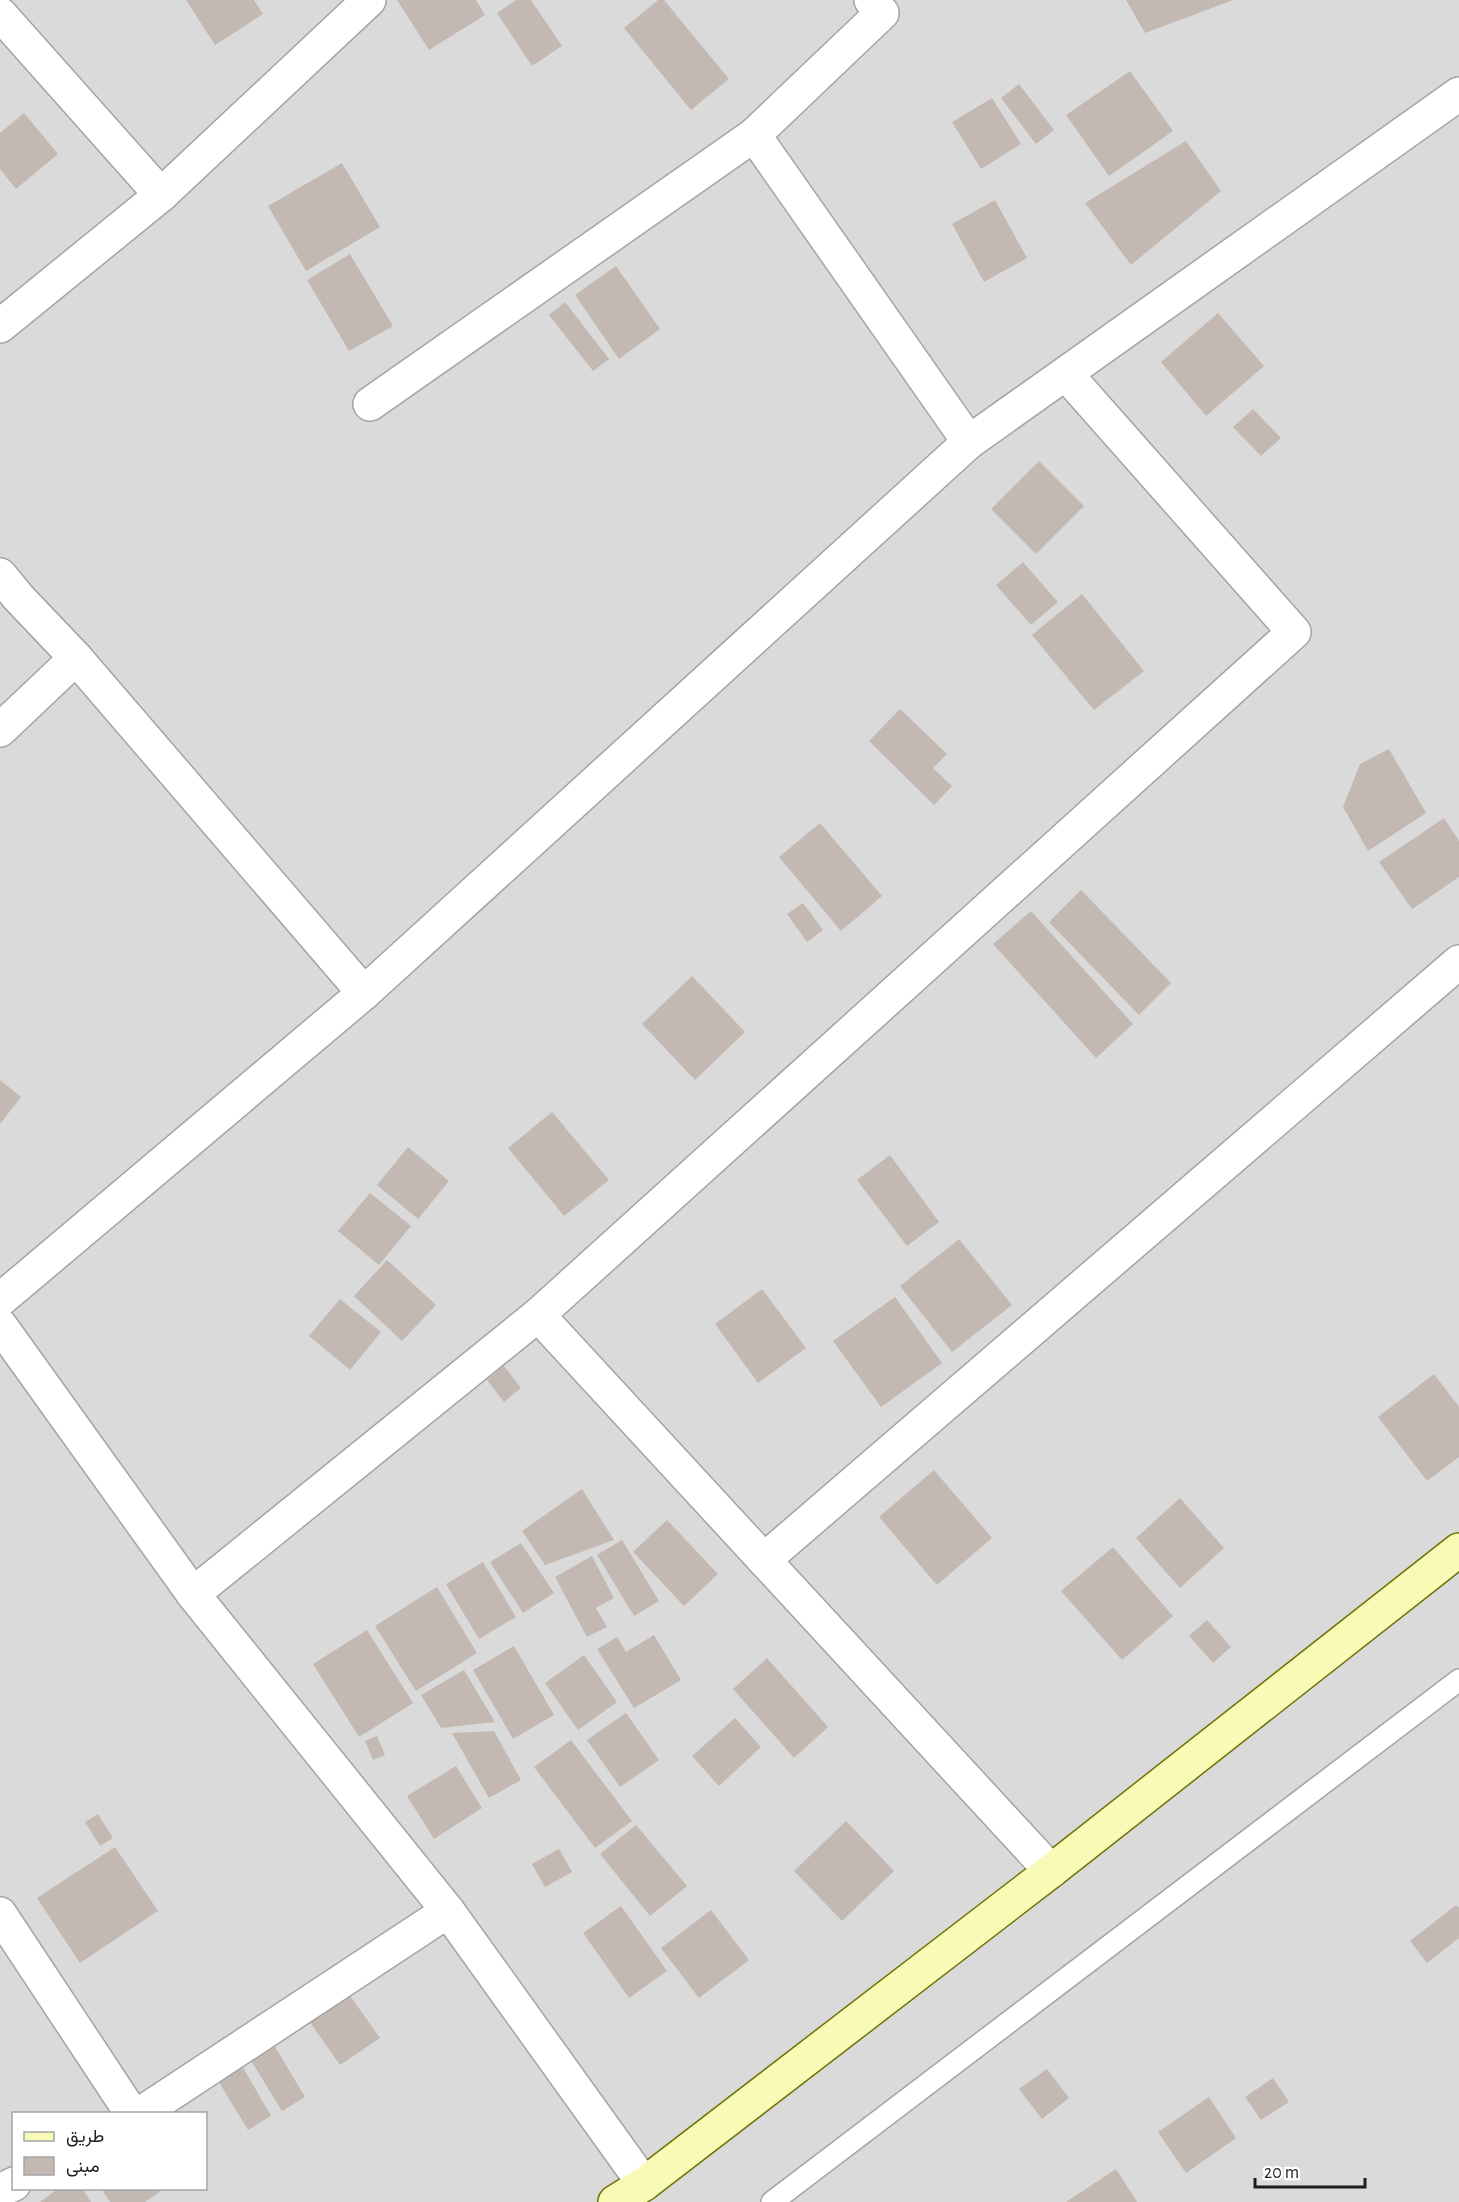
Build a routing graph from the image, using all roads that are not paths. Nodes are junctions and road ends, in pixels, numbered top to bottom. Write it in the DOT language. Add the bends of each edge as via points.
graph roads {
  1 [pos="369,0"];
  2 [pos="872,0"];
  3 [pos="0,14"];
  4 [pos="1459,94"];
  5 [pos="754,135"];
  6 [pos="161,195"];
  7 [pos="0,326"];
  8 [pos="1066,374"];
  9 [pos="370,404"];
  10 [pos="969,442"];
  11 [pos="0,575"];
  12 [pos="76,658"];
  13 [pos="0,730"];
  14 [pos="1459,962"];
  15 [pos="364,993"];
  16 [pos="0,1300"];
  17 [pos="538,1315"];
  18 [pos="0,1325"];
  19 [pos="1459,1550"];
  20 [pos="764,1560"];
  21 [pos="193,1594"];
  22 [pos="1459,1680"];
  23 [pos="1051,1871"];
  24 [pos="448,1911"];
  25 [pos="0,1914"];
  26 [pos="131,2112"];
  27 [pos="143,2112"];
  28 [pos="644,2184"];
  29 [pos="615,2202"];
  30 [pos="772,2202"];
  1 -- 6 [label="street"];
  2 -- 5 [label="street" via="882,13"];
  3 -- 6 [label="street"];
  4 -- 8 [label="street"];
  5 -- 9 [label="street"];
  5 -- 10 [label="street"];
  6 -- 7 [label="street"];
  8 -- 10 [label="street"];
  8 -- 17 [label="street" via="1294,632"];
  10 -- 15 [label="street"];
  11 -- 12 [label="street"];
  12 -- 13 [label="street"];
  12 -- 15 [label="street"];
  14 -- 20 [label="street"];
  15 -- 16 [label="street"];
  17 -- 20 [label="street"];
  17 -- 21 [label="street"];
  18 -- 21 [label="street"];
  19 -- 23 [label="street"];
  20 -- 23 [label="street"];
  21 -- 24 [label="street"];
  22 -- 30 [label="lane"];
  23 -- 28 [label="street"];
  24 -- 27 [label="street"];
  24 -- 28 [label="street"];
  25 -- 26 [label="street"];
  28 -- 29 [label="street"];
}
